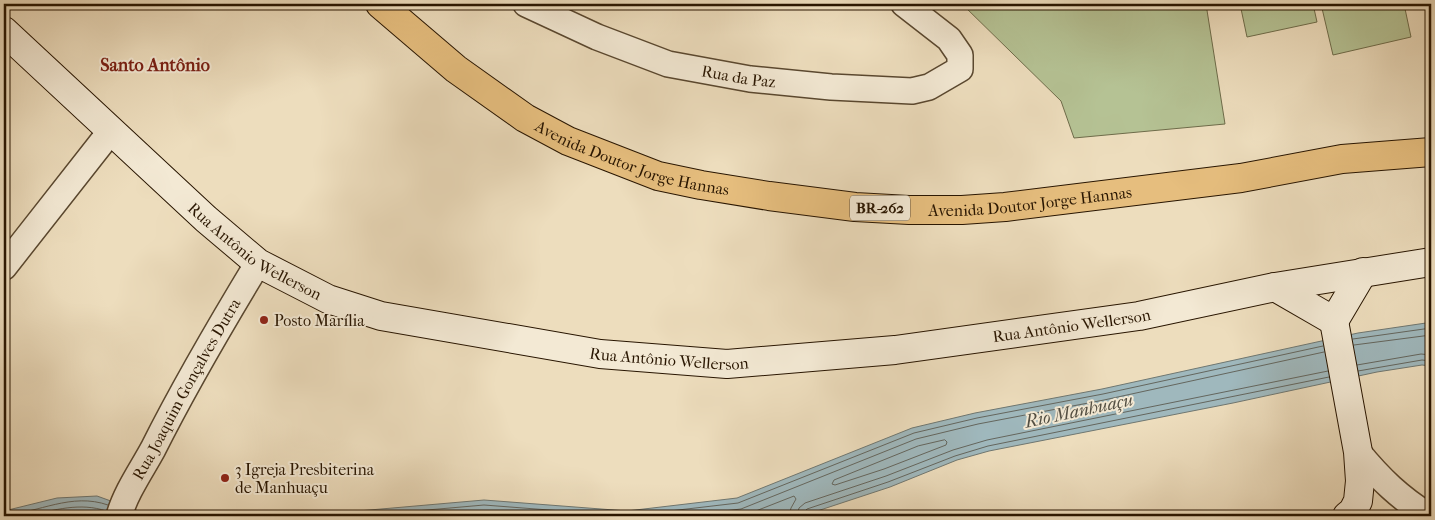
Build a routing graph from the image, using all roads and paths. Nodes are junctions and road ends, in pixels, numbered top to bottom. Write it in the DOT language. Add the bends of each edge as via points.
graph roads {
  1 [pos="380,4"];
  2 [pos="526,4"];
  3 [pos="904,4"];
  4 [pos="4,31"];
  5 [pos="110,132"];
  6 [pos="1431,152"];
  7 [pos="1431,262"];
  8 [pos="258,263"];
  9 [pos="4,267"];
  10 [pos="1363,272"];
  11 [pos="1275,287"];
  12 [pos="1335,325"];
  13 [pos="1356,441"];
  14 [pos="121,508"];
  15 [pos="1416,514"];
  16 [pos="1347,516"];
  1 -- 6 [label="highway, Avenida Doutor Jorge Hannas / BR-262" via="456,69 525,118 568,141 658,176 769,196 909,210 1005,207 1232,180 1342,159"];
  2 -- 3 [label="street, Rua da Paz" via="597,37 668,64 750,79 912,91 929,87 960,69 960,55 949,40"];
  4 -- 5 [label="street, Rua Antônio Wellerson"];
  5 -- 8 [label="street, Rua Antônio Wellerson"];
  5 -- 9 [label="street"];
  7 -- 10 [label="street, Rua Antônio Wellerson"];
  8 -- 11 [label="street, Rua Antônio Wellerson" via="328,299 382,316 600,354 727,364 904,349 1139,316"];
  8 -- 14 [label="street, Rua Joaquim Gonçalves Dutra" via="204,351"];
  10 -- 11 [label="street, Rua Antônio Wellerson"];
  10 -- 12 [label="street"];
  11 -- 12 [label="street"];
  12 -- 13 [label="street"];
  13 -- 15 [label="street" via="1377,476"];
  13 -- 16 [label="street" via="1360,482 1358,501"];
}
